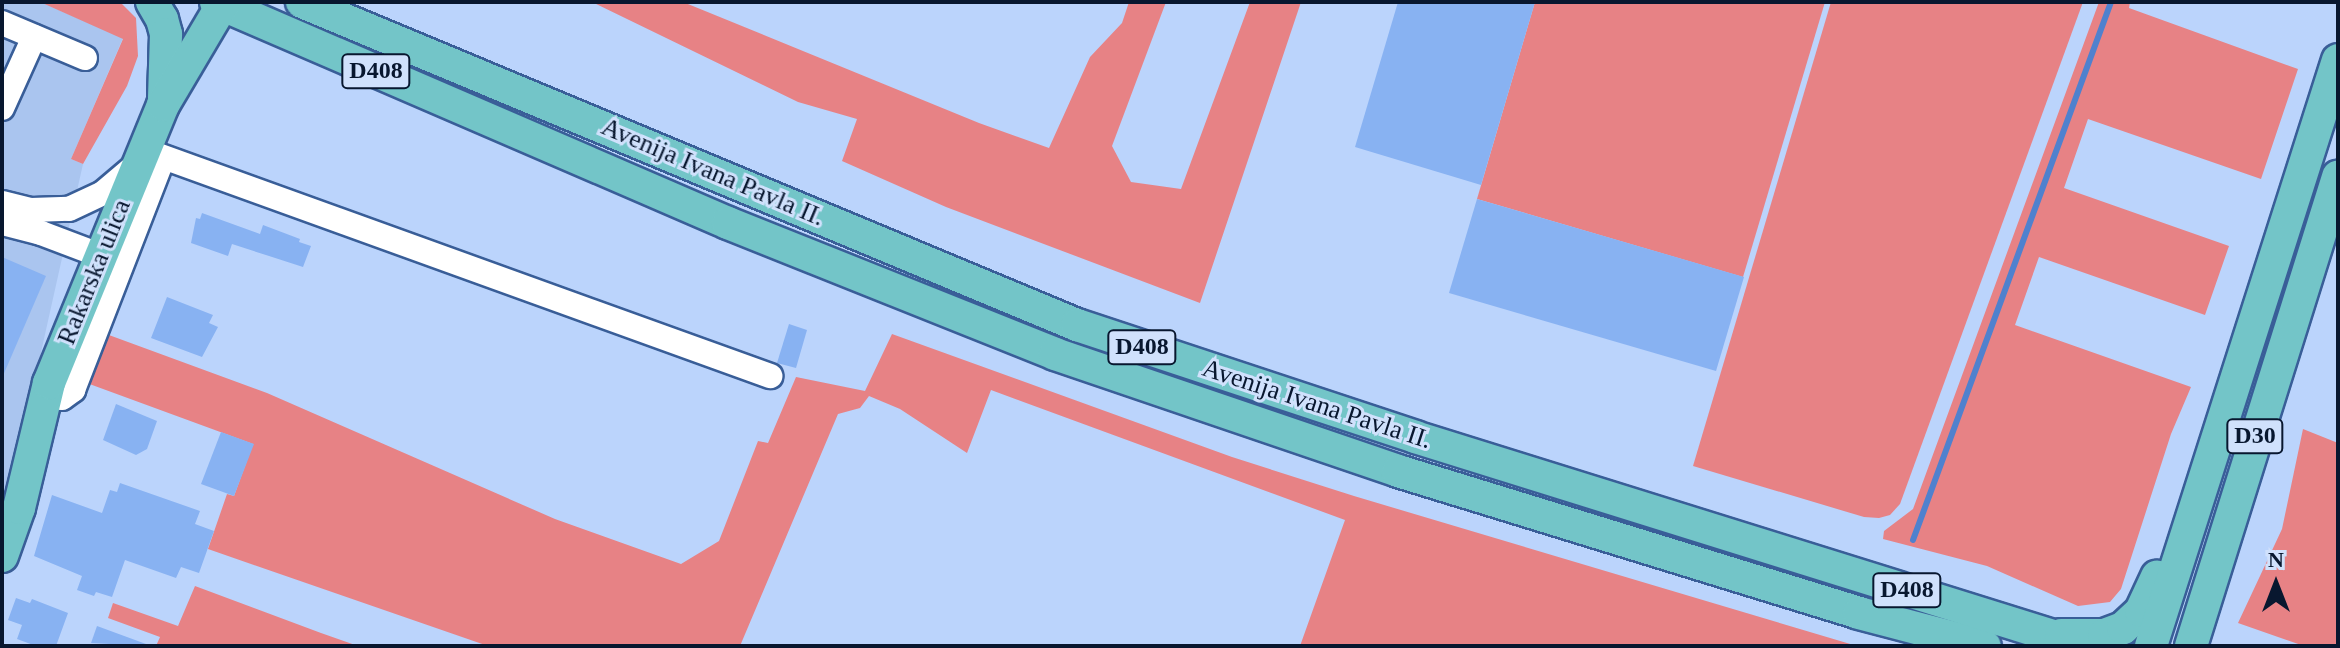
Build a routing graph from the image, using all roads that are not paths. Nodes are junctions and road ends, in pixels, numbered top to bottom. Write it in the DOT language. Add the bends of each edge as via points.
graph roads {
  1 [pos="152,2"];
  2 [pos="302,2"];
  3 [pos="221,3"];
  4 [pos="337,11"];
  5 [pos="2,23"];
  6 [pos="34,37"];
  7 [pos="85,58"];
  8 [pos="2338,60"];
  9 [pos="163,105"];
  10 [pos="2,108"];
  11 [pos="148,157"];
  12 [pos="2338,176"];
  13 [pos="2,204"];
  14 [pos="2,223"];
  15 [pos="41,233"];
  16 [pos="102,256"];
  17 [pos="770,376"];
  18 [pos="44,395"];
  19 [pos="2184,540"];
  20 [pos="2,556"];
  21 [pos="2050,635"];
  22 [pos="1985,646"];
  23 [pos="2085,646"];
  24 [pos="2151,646"];
  25 [pos="2191,646"];
  1 -- 9 [label="main road" via="166,34"];
  2 -- 4 [label="main road, Avenija Ivana Pavla II. / D408"];
  3 -- 9 [label="main road, Rakarska ulica"];
  3 -- 22 [label="main road, Avenija Ivana Pavla II. / D408" via="728,223 1055,354 1398,471 1832,605"];
  4 -- 21 [label="main road, Avenija Ivana Pavla II. / D408" via="1077,325 1415,437"];
  5 -- 6 [label="lane"];
  6 -- 7 [label="lane"];
  6 -- 10 [label="lane"];
  8 -- 19 [label="main road, D30"];
  9 -- 11 [label="main road, Rakarska ulica"];
  11 -- 13 [label="lane" via="103,193 69,209"];
  11 -- 16 [label="main road, Rakarska ulica"];
  11 -- 17 [label="lane"];
  11 -- 18 [label="lane" via="73,390 62,398"];
  12 -- 25 [label="main road, D30"];
  13 -- 15 [label="lane"];
  14 -- 15 [label="lane"];
  15 -- 16 [label="lane"];
  16 -- 18 [label="main road, Rakarska ulica"];
  18 -- 20 [label="main road, Rakarska ulica" via="19,508"];
  19 -- 21 [label="main road" via="2163,559 2141,611 2123,628 2104,635"];
  19 -- 24 [label="main road, D30"];
  21 -- 23 [label="main road, Avenija Ivana Pavla II. / D408"];
}
